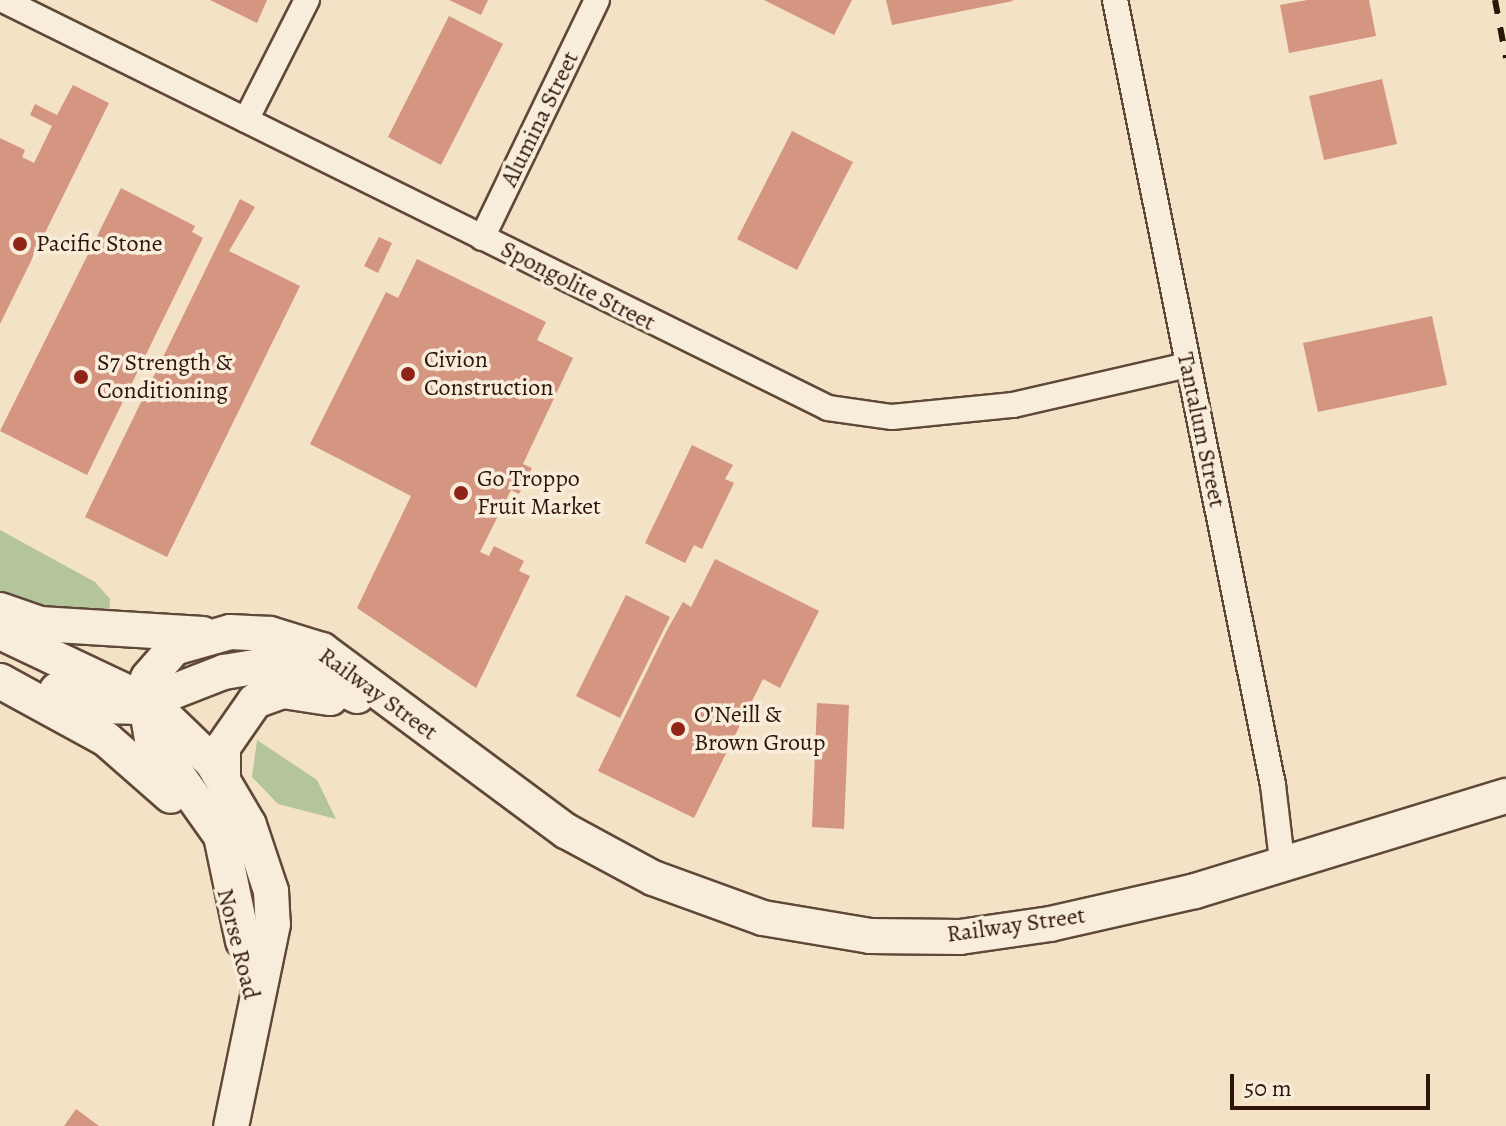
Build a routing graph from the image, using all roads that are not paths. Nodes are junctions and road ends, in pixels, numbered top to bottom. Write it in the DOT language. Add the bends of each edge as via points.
graph roads {
  1 [pos="3,0"];
  2 [pos="307,0"];
  3 [pos="597,0"];
  4 [pos="1115,0"];
  5 [pos="246,120"];
  6 [pos="482,238"];
  7 [pos="1187,365"];
  8 [pos="0,610"];
  9 [pos="0,632"];
  10 [pos="211,635"];
  11 [pos="0,664"];
  12 [pos="0,681"];
  13 [pos="147,703"];
  14 [pos="401,726"];
  15 [pos="458,755"];
  16 [pos="223,777"];
  17 [pos="1506,796"];
  18 [pos="1282,860"];
  19 [pos="243,941"];
  20 [pos="253,1039"];
  21 [pos="231,1126"];
  1 -- 5 [label="street, Spongolite Street"];
  2 -- 5 [label="street"];
  3 -- 6 [label="street, Alumina Street"];
  4 -- 7 [label="street, Tantalum Street"];
  5 -- 6 [label="street, Spongolite Street"];
  6 -- 7 [label="street, Spongolite Street" via="828,408 892,417 1013,405"];
  7 -- 18 [label="street, Tantalum Street" via="1273,785"];
  8 -- 10 [label="main road" via="40,624"];
  9 -- 13 [label="main road, Norse Road"];
  10 -- 13 [label="main road, Railway Street" via="166,655 148,678"];
  10 -- 15 [label="main road, Railway Street" via="270,634 322,650"];
  11 -- 13 [label="main road, Railway Street" via="84,703"];
  12 -- 19 [label="main road, Norse Road" via="106,739 158,781 205,843"];
  13 -- 14 [label="main road, Railway Street" via="224,672 285,666 338,684"];
  13 -- 16 [label="main road, Norse Road"];
  13 -- 19 [label="main road" via="157,748 221,836"];
  14 -- 15 [label="main road, Railway Street"];
  14 -- 16 [label="main road, Railway Street" via="313,693 273,693 255,701 233,726 223,747"];
  15 -- 18 [label="main road, Railway Street" via="566,831 653,878 763,918 870,936 960,937 1050,924 1195,891"];
  16 -- 20 [label="main road, Norse Road" via="257,844 273,906"];
  17 -- 18 [label="main road, Railway Street"];
  19 -- 20 [label="main road, Norse Road"];
  20 -- 21 [label="main road"];
}
